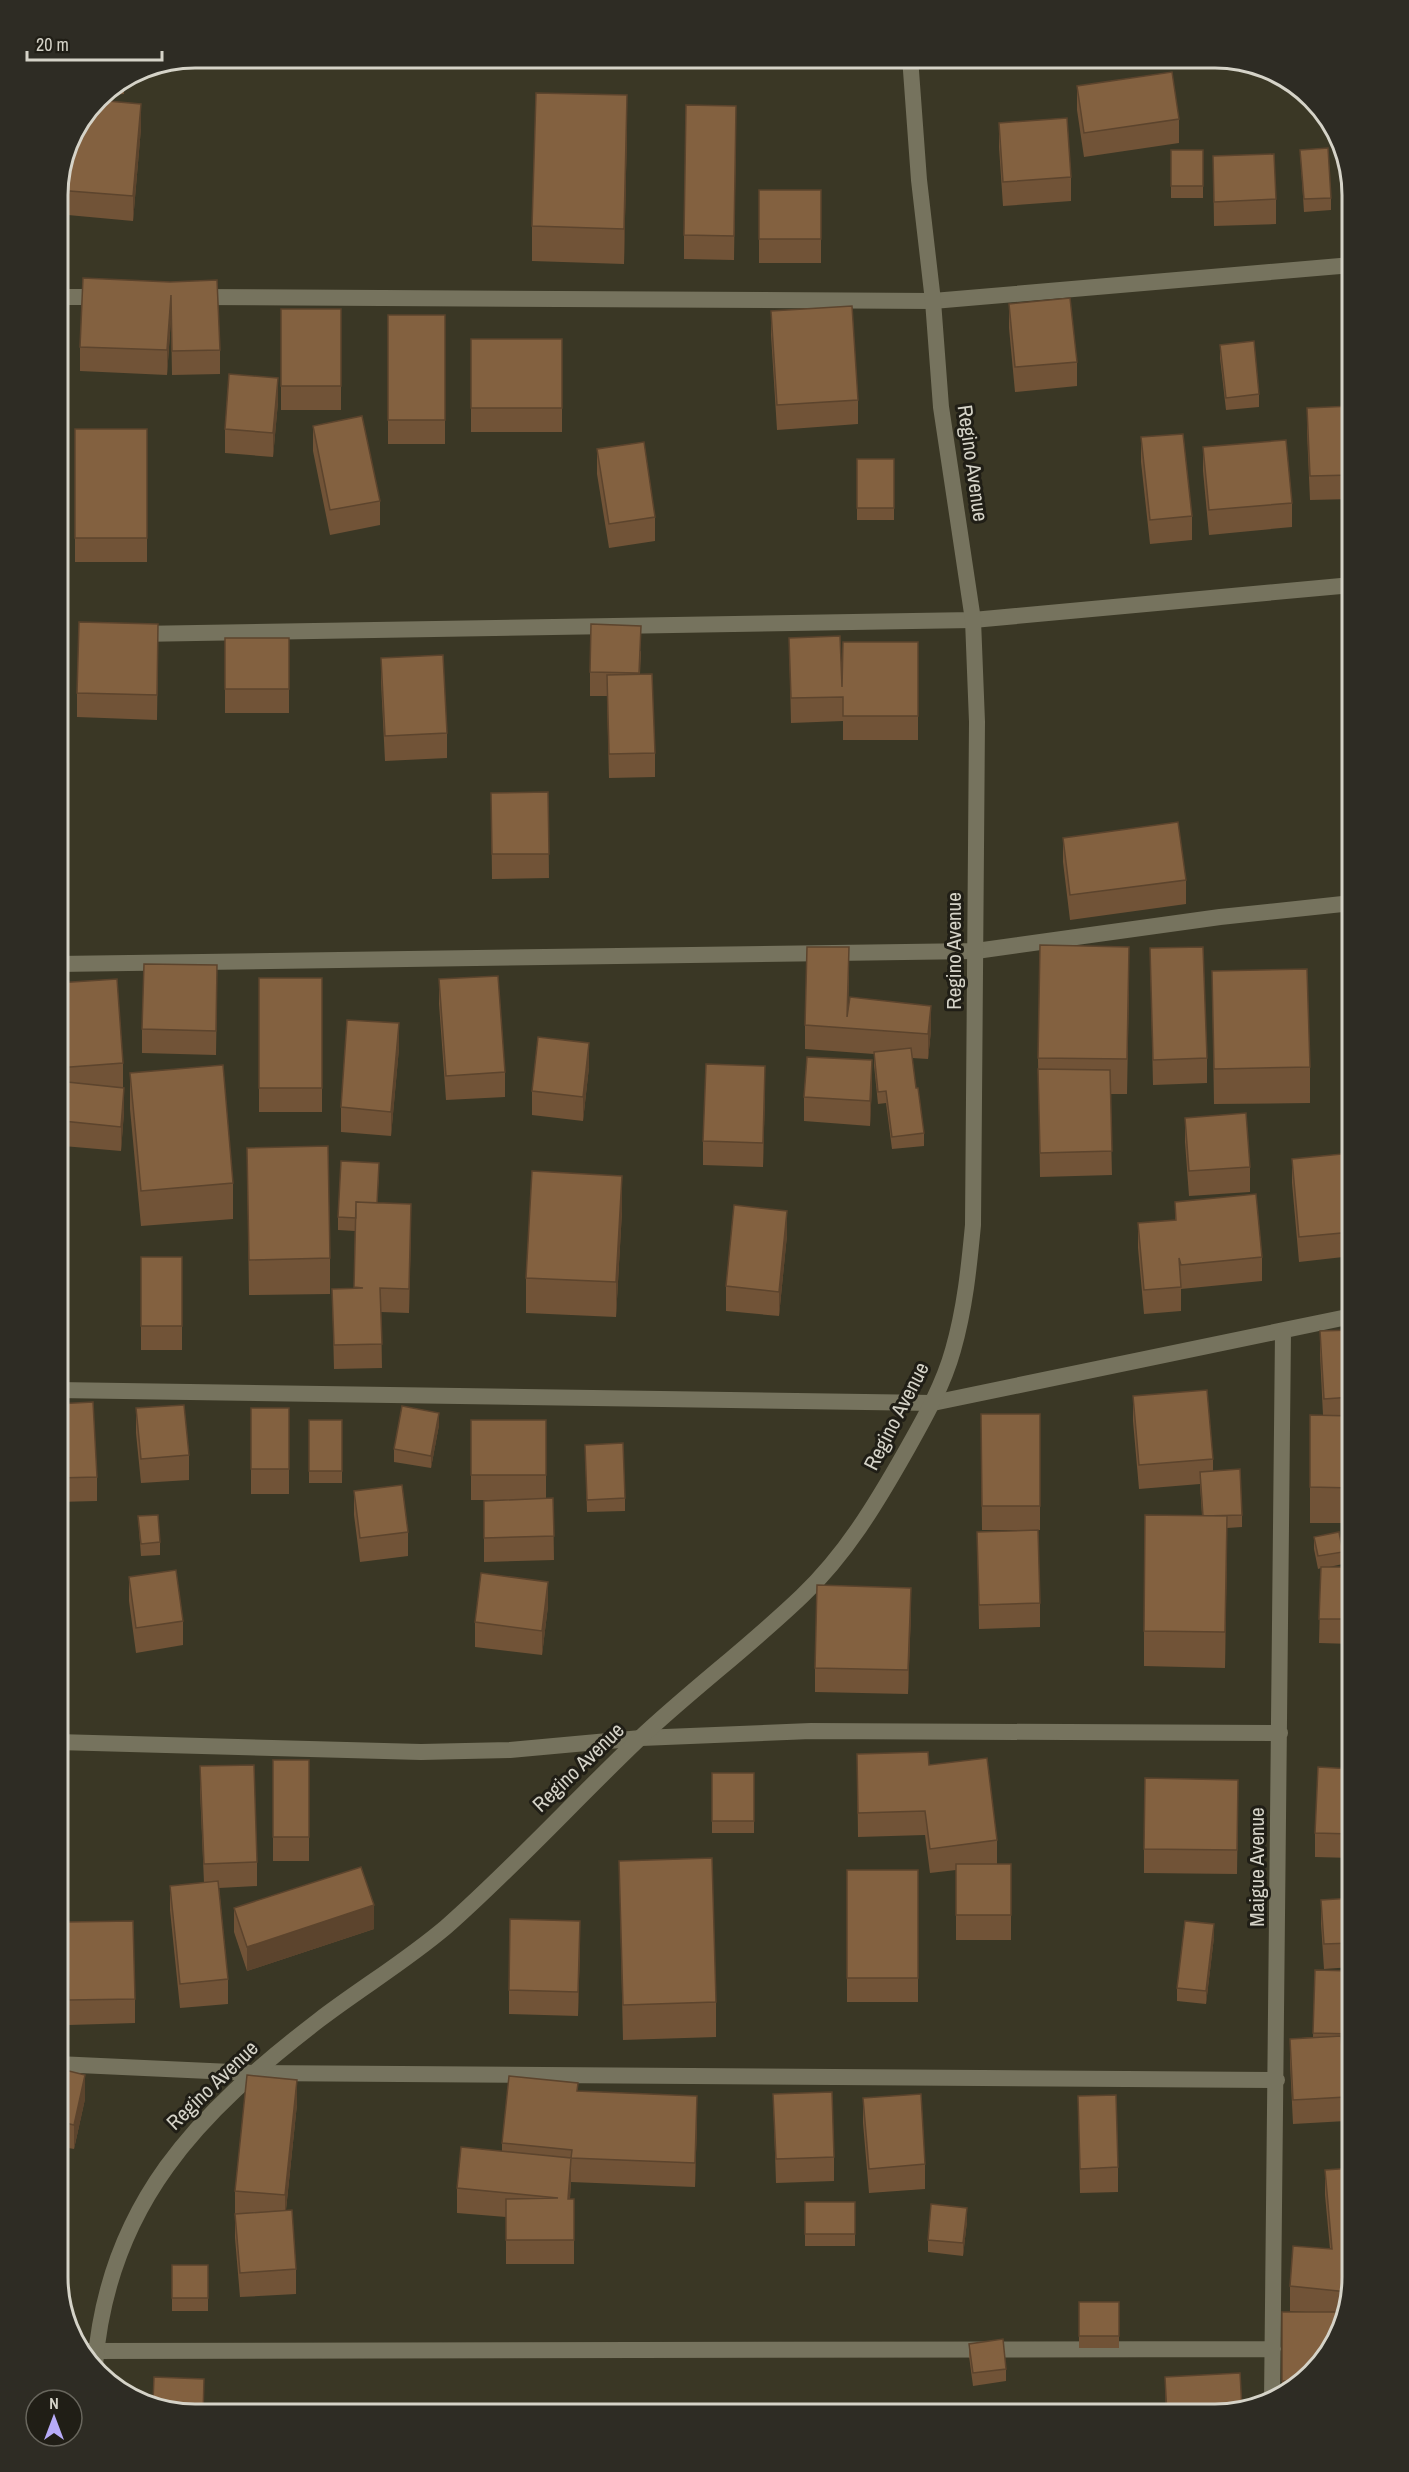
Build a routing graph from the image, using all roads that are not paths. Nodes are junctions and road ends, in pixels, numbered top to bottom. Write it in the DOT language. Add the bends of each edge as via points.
graph roads {
  1 [pos="911,68"];
  2 [pos="1342,266"];
  3 [pos="68,297"];
  4 [pos="116,297"];
  5 [pos="176,297"];
  6 [pos="933,301"];
  7 [pos="1342,586"];
  8 [pos="973,620"];
  9 [pos="120,634"];
  10 [pos="1342,904"];
  11 [pos="976,951"];
  12 [pos="68,964"];
  13 [pos="1342,1318"];
  14 [pos="1283,1332"];
  15 [pos="68,1390"];
  16 [pos="933,1403"];
  17 [pos="1280,1733"];
  18 [pos="641,1737"];
  19 [pos="68,1742"];
  20 [pos="68,2065"];
  21 [pos="253,2073"];
  22 [pos="1277,2080"];
  23 [pos="1274,2349"];
  24 [pos="92,2352"];
  25 [pos="94,2355"];
  26 [pos="1272,2390"];
  1 -- 6 [label="street, Regino Avenue"];
  2 -- 6 [label="street"];
  3 -- 4 [label="street"];
  5 -- 6 [label="street"];
  6 -- 8 [label="street, Regino Avenue" via="941,407"];
  7 -- 8 [label="street"];
  8 -- 9 [label="street"];
  8 -- 11 [label="street, Regino Avenue" via="977,722"];
  10 -- 11 [label="street"];
  11 -- 12 [label="street"];
  11 -- 16 [label="street, Regino Avenue" via="973,1224 967,1295 953,1353"];
  13 -- 14 [label="street"];
  14 -- 16 [label="street"];
  14 -- 17 [label="street, Maigue Avenue"];
  15 -- 16 [label="street"];
  16 -- 18 [label="street, Regino Avenue" via="871,1513 839,1556 802,1596"];
  17 -- 18 [label="street" via="811,1731"];
  17 -- 22 [label="street, Maigue Avenue"];
  18 -- 19 [label="street" via="510,1750 421,1752"];
  18 -- 21 [label="street, Regino Avenue" via="447,1926"];
  20 -- 21 [label="street"];
  21 -- 22 [label="street"];
  21 -- 24 [label="street, Regino Avenue" via="201,2122 160,2172 130,2228 110,2282"];
  22 -- 23 [label="street, Maigue Avenue"];
  23 -- 25 [label="street"];
  23 -- 26 [label="street, Maigue Avenue"];
}
